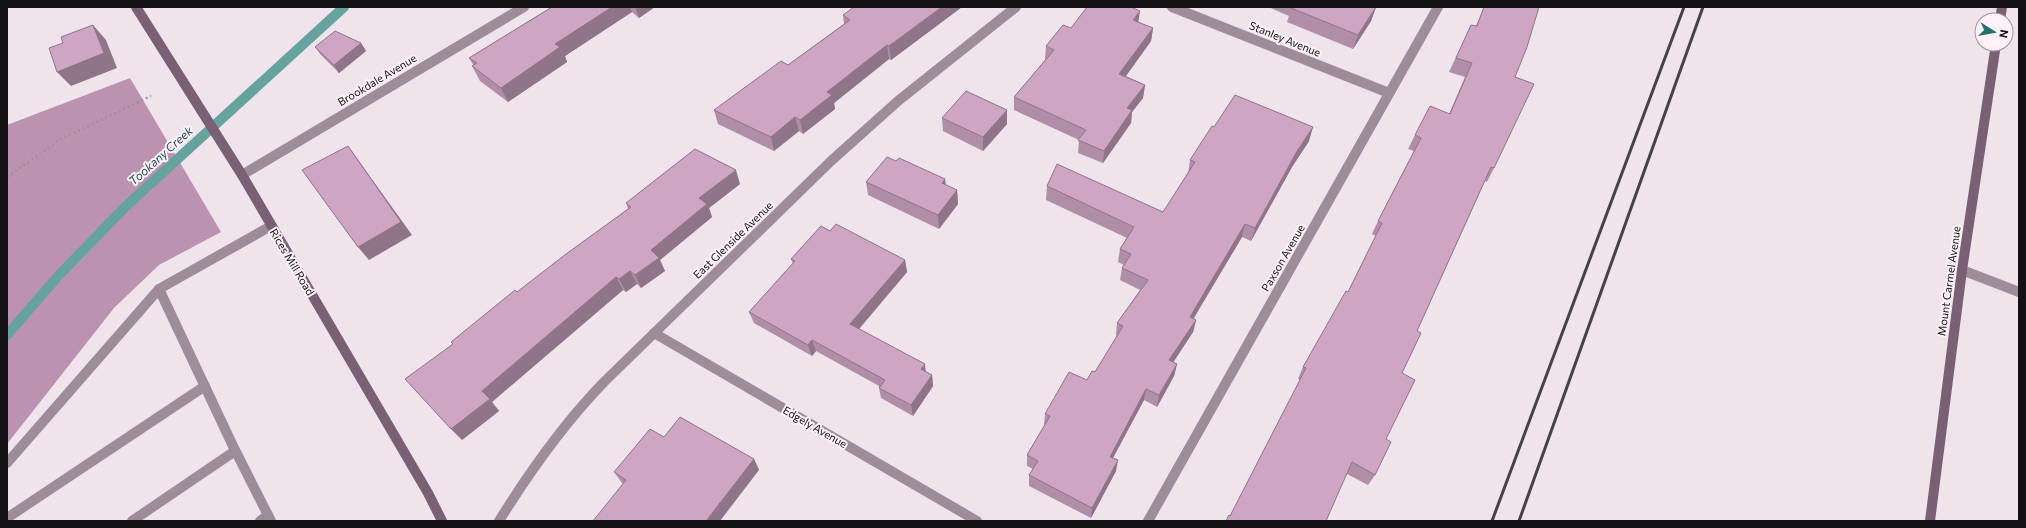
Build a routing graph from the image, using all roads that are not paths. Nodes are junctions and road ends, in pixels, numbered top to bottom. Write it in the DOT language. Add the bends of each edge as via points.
graph roads {
  1 [pos="136,7"];
  2 [pos="524,7"];
  3 [pos="1016,7"];
  4 [pos="1172,7"];
  5 [pos="1438,7"];
  6 [pos="1995,52"];
  7 [pos="1389,93"];
  8 [pos="242,175"];
  9 [pos="271,226"];
  10 [pos="1962,270"];
  11 [pos="159,289"];
  12 [pos="2019,292"];
  13 [pos="654,333"];
  14 [pos="205,386"];
  15 [pos="236,451"];
  16 [pos="7,463"];
  17 [pos="7,518"];
  18 [pos="266,519"];
  19 [pos="132,521"];
  20 [pos="442,521"];
  21 [pos="499,521"];
  22 [pos="977,521"];
  23 [pos="1148,521"];
  24 [pos="1930,521"];
  1 -- 8 [label="street, Rices Mill Road"];
  2 -- 8 [label="street, Brookdale Avenue"];
  3 -- 13 [label="street, East Glenside Avenue" via="898,101 831,161"];
  4 -- 7 [label="street, Stanley Avenue"];
  5 -- 7 [label="street, Paxson Avenue"];
  6 -- 10 [label="street, Mount Carmel Avenue"];
  7 -- 23 [label="street, Paxson Avenue"];
  8 -- 9 [label="street, Rices Mill Road"];
  9 -- 11 [label="street"];
  9 -- 20 [label="street, Rices Mill Road"];
  10 -- 12 [label="street"];
  10 -- 24 [label="street, Mount Carmel Avenue"];
  11 -- 14 [label="street"];
  11 -- 16 [label="street"];
  13 -- 21 [label="street, East Glenside Avenue" via="582,405 547,449"];
  13 -- 22 [label="street, Edgely Avenue"];
  14 -- 15 [label="street"];
  14 -- 17 [label="street"];
  15 -- 18 [label="street"];
  15 -- 19 [label="street"];
}
